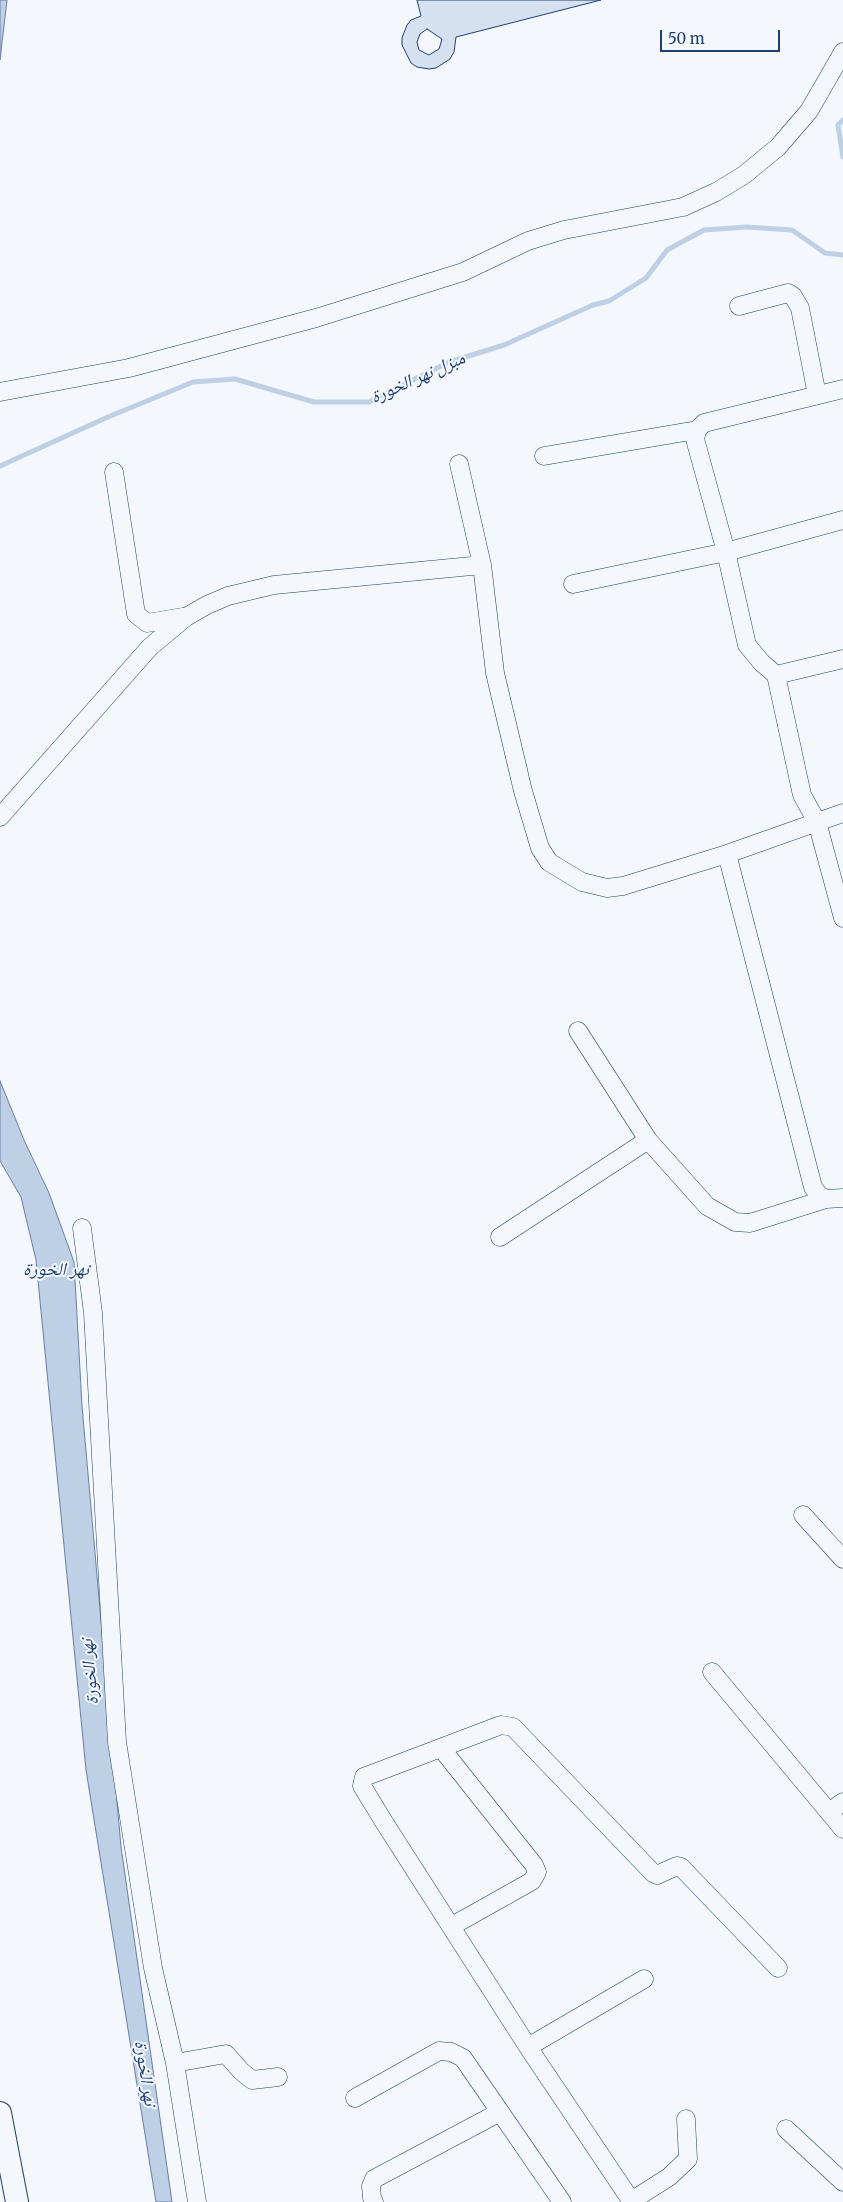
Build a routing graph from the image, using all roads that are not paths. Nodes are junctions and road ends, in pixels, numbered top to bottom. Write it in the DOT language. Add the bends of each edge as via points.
graph roads {
  1 [pos="843,52"];
  2 [pos="739,306"];
  3 [pos="843,389"];
  4 [pos="0,392"];
  5 [pos="817,395"];
  6 [pos="697,430"];
  7 [pos="544,456"];
  8 [pos="459,464"];
  9 [pos="114,472"];
  10 [pos="843,520"];
  11 [pos="726,552"];
  12 [pos="482,565"];
  13 [pos="573,584"];
  14 [pos="186,617"];
  15 [pos="843,659"];
  16 [pos="776,674"];
  17 [pos="843,813"];
  18 [pos="0,817"];
  19 [pos="817,822"];
  20 [pos="727,854"];
  21 [pos="843,918"];
  22 [pos="578,1031"];
  23 [pos="648,1140"];
  24 [pos="835,1198"];
  25 [pos="82,1228"];
  26 [pos="500,1237"];
  27 [pos="803,1515"];
  28 [pos="843,1560"];
  29 [pos="712,1672"];
  30 [pos="441,1748"];
  31 [pos="836,1807"];
  32 [pos="843,1829"];
  33 [pos="452,1926"];
  34 [pos="778,1968"];
  35 [pos="644,1979"];
  36 [pos="528,2046"];
  37 [pos="175,2063"];
  38 [pos="278,2077"];
  39 [pos="355,2098"];
  40 [pos="500,2112"];
  41 [pos="0,2113"];
  42 [pos="686,2120"];
  43 [pos="786,2129"];
  44 [pos="843,2182"];
  45 [pos="632,2201"];
  46 [pos="17,2202"];
  47 [pos="197,2202"];
  48 [pos="374,2202"];
  49 [pos="562,2202"];
  1 -- 4 [label="street" via="809,111 778,147 744,175 683,207 564,230 528,241 463,272 316,318 129,368"];
  2 -- 5 [label="street" via="788,293 793,296 800,308"];
  3 -- 5 [label="street"];
  5 -- 6 [label="street" via="704,423"];
  6 -- 7 [label="street"];
  6 -- 11 [label="street" via="694,439"];
  8 -- 12 [label="street"];
  9 -- 14 [label="street" via="136,614 146,623"];
  10 -- 11 [label="street"];
  11 -- 13 [label="street"];
  11 -- 16 [label="street" via="747,645"];
  12 -- 14 [label="street" via="274,585 228,596"];
  12 -- 20 [label="street" via="495,673 523,791 540,848 549,862 582,882 607,888"];
  14 -- 18 [label="street" via="150,647"];
  15 -- 16 [label="street"];
  16 -- 19 [label="street" via="802,795"];
  17 -- 19 [label="street"];
  19 -- 20 [label="street"];
  19 -- 21 [label="street"];
  20 -- 24 [label="street" via="813,1187 819,1196"];
  22 -- 23 [label="street"];
  23 -- 24 [label="street" via="707,1206 735,1222 750,1223"];
  23 -- 26 [label="street"];
  25 -- 37 [label="street" via="93,1313 117,1742 153,1968"];
  27 -- 28 [label="street"];
  29 -- 31 [label="street"];
  30 -- 33 [label="street" via="368,1775 361,1782"];
  30 -- 33 [label="street" via="534,1865 536,1872 532,1881"];
  30 -- 34 [label="street" via="501,1725 513,1728 653,1873 657,1875 681,1867"];
  31 -- 32 [label="street"];
  33 -- 36 [label="street"];
  35 -- 36 [label="street"];
  36 -- 45 [label="street"];
  37 -- 38 [label="street" via="226,2054 252,2080"];
  37 -- 47 [label="street"];
  39 -- 40 [label="street" via="426,2056 438,2051 452,2052 463,2058"];
  40 -- 48 [label="street" via="374,2180 371,2186"];
  40 -- 49 [label="street"];
  41 -- 46 [label="main road"];
  42 -- 45 [label="street" via="688,2159 669,2177"];
  43 -- 44 [label="street"];
}
